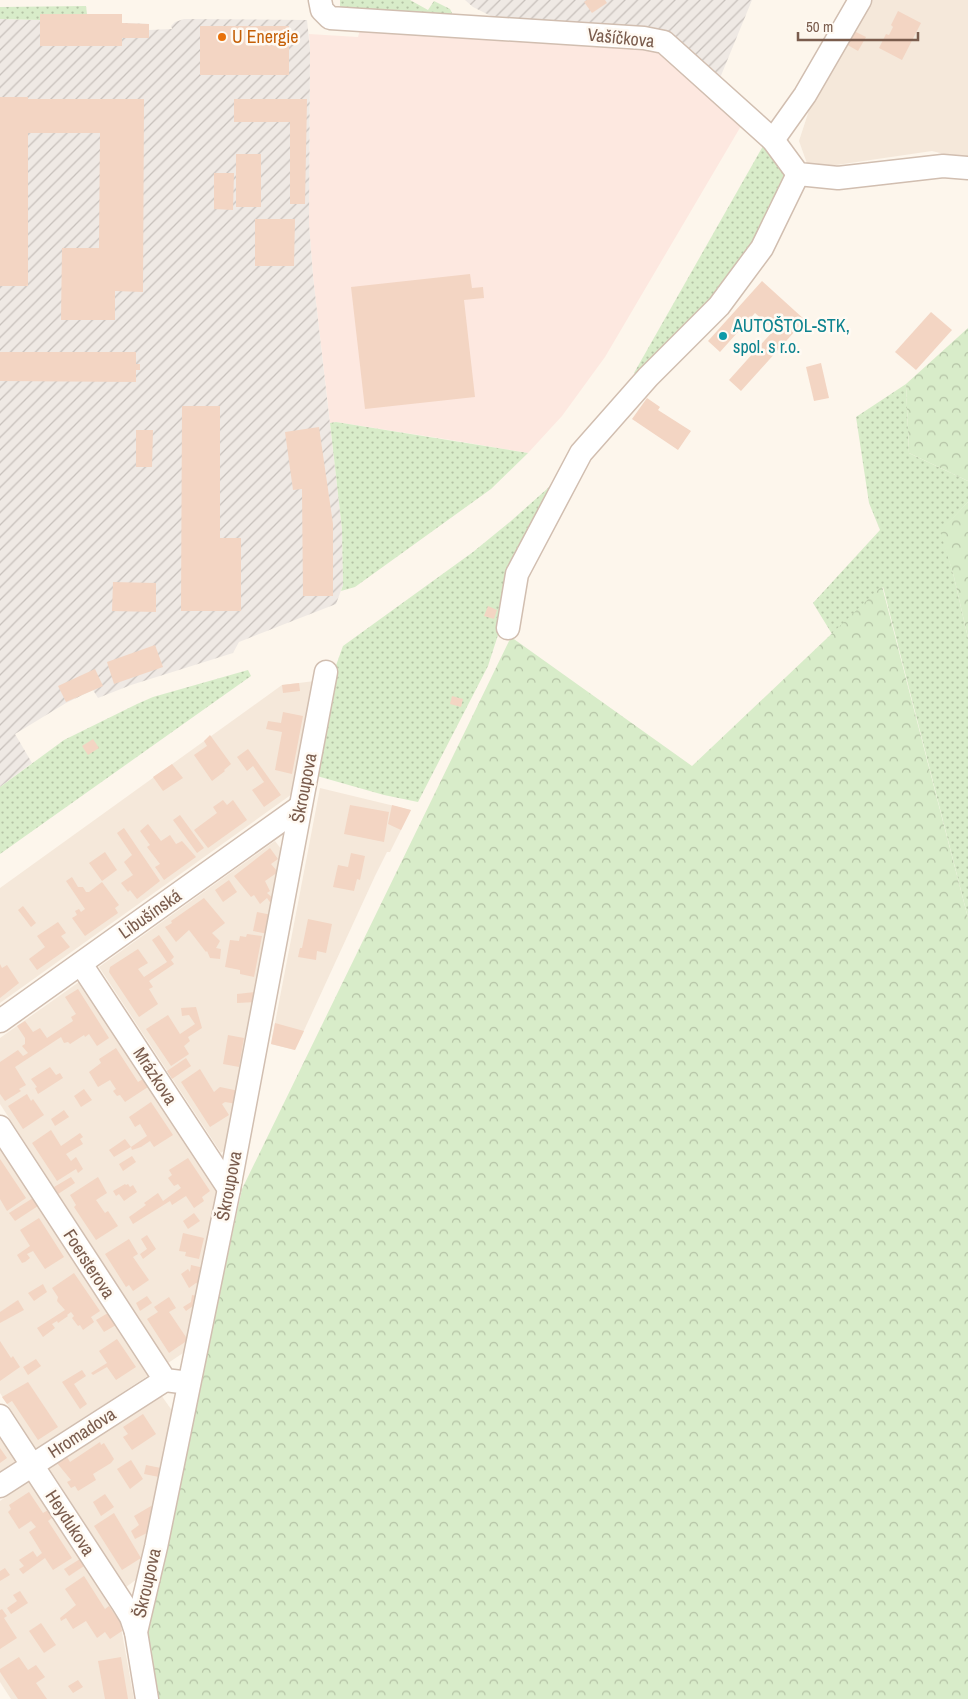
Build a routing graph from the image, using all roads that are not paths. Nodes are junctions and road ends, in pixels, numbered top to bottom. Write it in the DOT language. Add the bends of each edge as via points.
graph roads {
  1 [pos="320,0"];
  2 [pos="860,0"];
  3 [pos="773,140"];
  4 [pos="968,168"];
  5 [pos="798,174"];
  6 [pos="508,628"];
  7 [pos="326,672"];
  8 [pos="300,807"];
  9 [pos="80,964"];
  10 [pos="0,1021"];
  11 [pos="0,1127"];
  12 [pos="229,1189"];
  13 [pos="165,1380"];
  14 [pos="189,1383"];
  15 [pos="0,1416"];
  16 [pos="32,1465"];
  17 [pos="0,1486"];
  18 [pos="136,1632"];
  19 [pos="147,1699"];
  1 -- 3 [label="street, Vašíčkova" via="322,10 330,18 634,37 664,42"];
  2 -- 3 [label="street" via="804,95"];
  3 -- 5 [label="street, Vašíčkova"];
  4 -- 5 [label="street" via="943,166 838,178"];
  5 -- 6 [label="street" via="762,248 719,306 648,376 581,453 517,574"];
  7 -- 8 [label="street, Škroupova"];
  8 -- 9 [label="street, Libušínská"];
  8 -- 12 [label="street, Škroupova"];
  9 -- 10 [label="street, Libušínská"];
  9 -- 12 [label="street, Mrázkova"];
  11 -- 13 [label="street, Foersterova"];
  12 -- 14 [label="street, Škroupova"];
  13 -- 14 [label="street"];
  13 -- 16 [label="street, Hromadova"];
  14 -- 18 [label="street, Škroupova"];
  15 -- 16 [label="street, Heydukova"];
  16 -- 17 [label="street, Hromadova"];
  16 -- 18 [label="street, Heydukova" via="123,1604"];
  18 -- 19 [label="street, Škroupova"];
}
